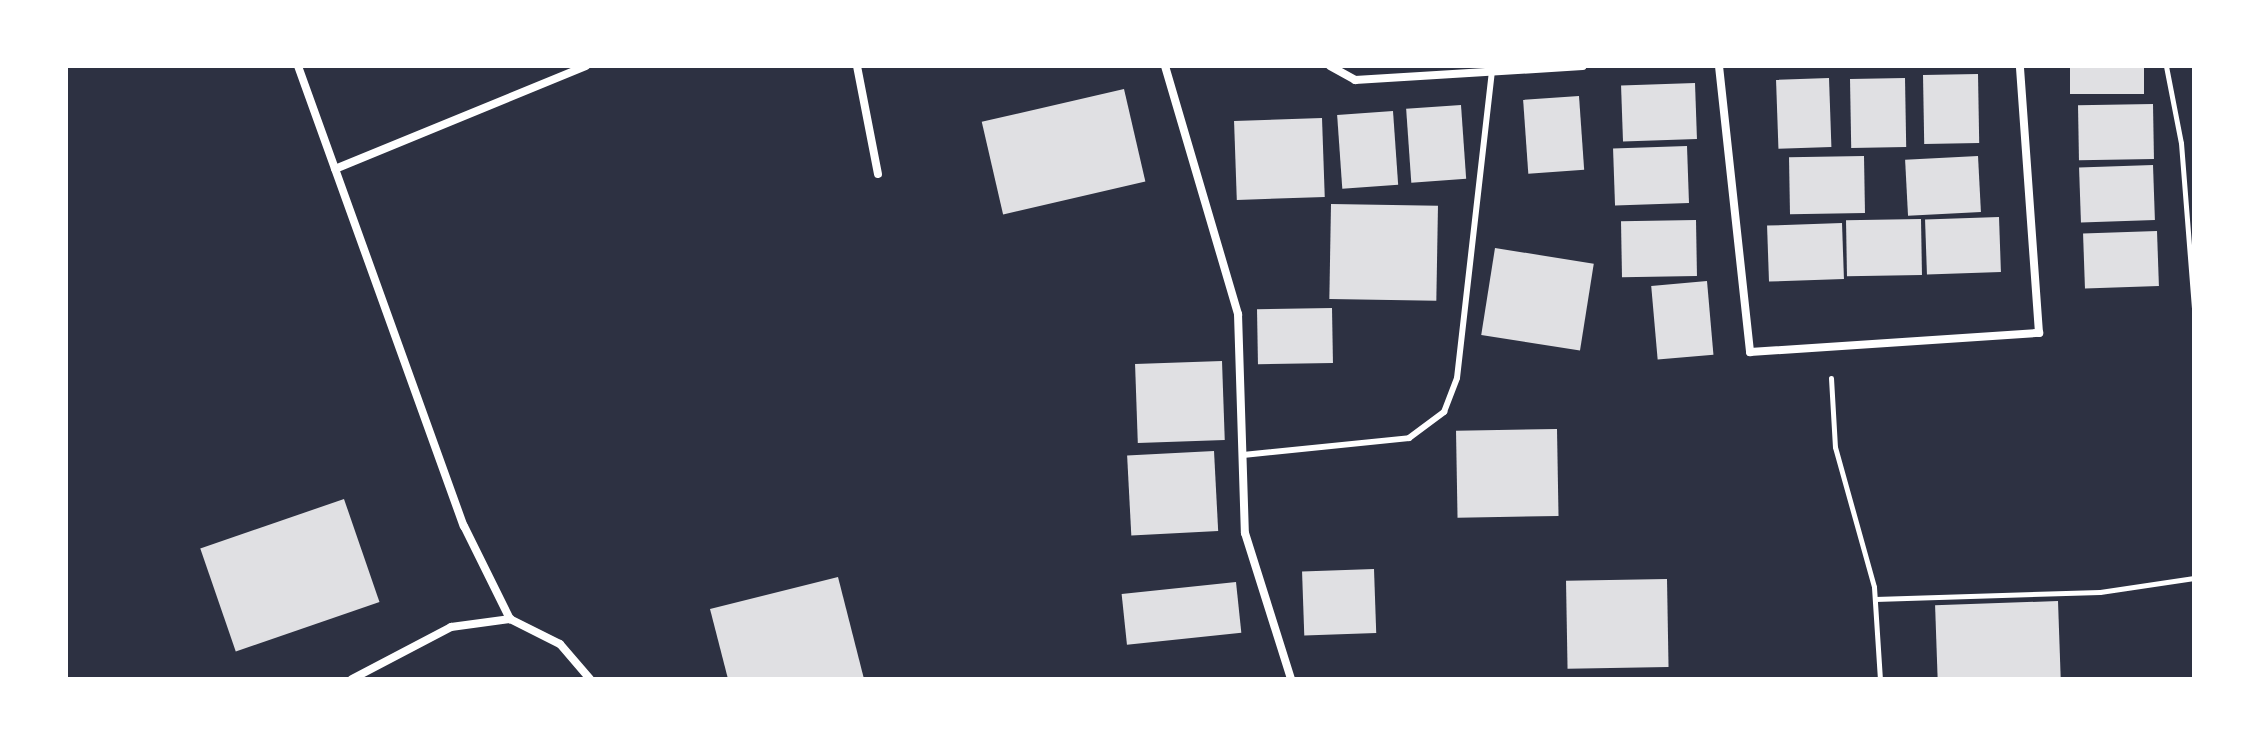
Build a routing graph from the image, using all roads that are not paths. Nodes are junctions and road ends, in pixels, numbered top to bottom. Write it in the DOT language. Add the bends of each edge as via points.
graph roads {
  1 [pos="298,66"];
  2 [pos="586,66"];
  3 [pos="857,66"];
  4 [pos="1165,66"];
  5 [pos="1330,66"];
  6 [pos="1583,66"];
  7 [pos="1719,66"];
  8 [pos="2020,66"];
  9 [pos="1492,72"];
  10 [pos="335,169"];
  11 [pos="878,174"];
  12 [pos="1243,455"];
  13 [pos="510,619"];
  14 [pos="352,679"];
  15 [pos="590,679"];
  16 [pos="1291,679"];
  1 -- 10 [label="street"];
  2 -- 10 [label="street"];
  3 -- 11 [label="street"];
  4 -- 12 [label="street" via="1238,314"];
  5 -- 9 [label="street" via="1355,80"];
  6 -- 9 [label="street"];
  7 -- 8 [label="street" via="1750,352 2039,333"];
  9 -- 12 [label="lane" via="1457,378 1444,412 1409,438"];
  10 -- 13 [label="street" via="464,526"];
  12 -- 16 [label="street" via="1245,533"];
  13 -- 14 [label="street" via="451,627"];
  13 -- 15 [label="street" via="560,644"];
}
